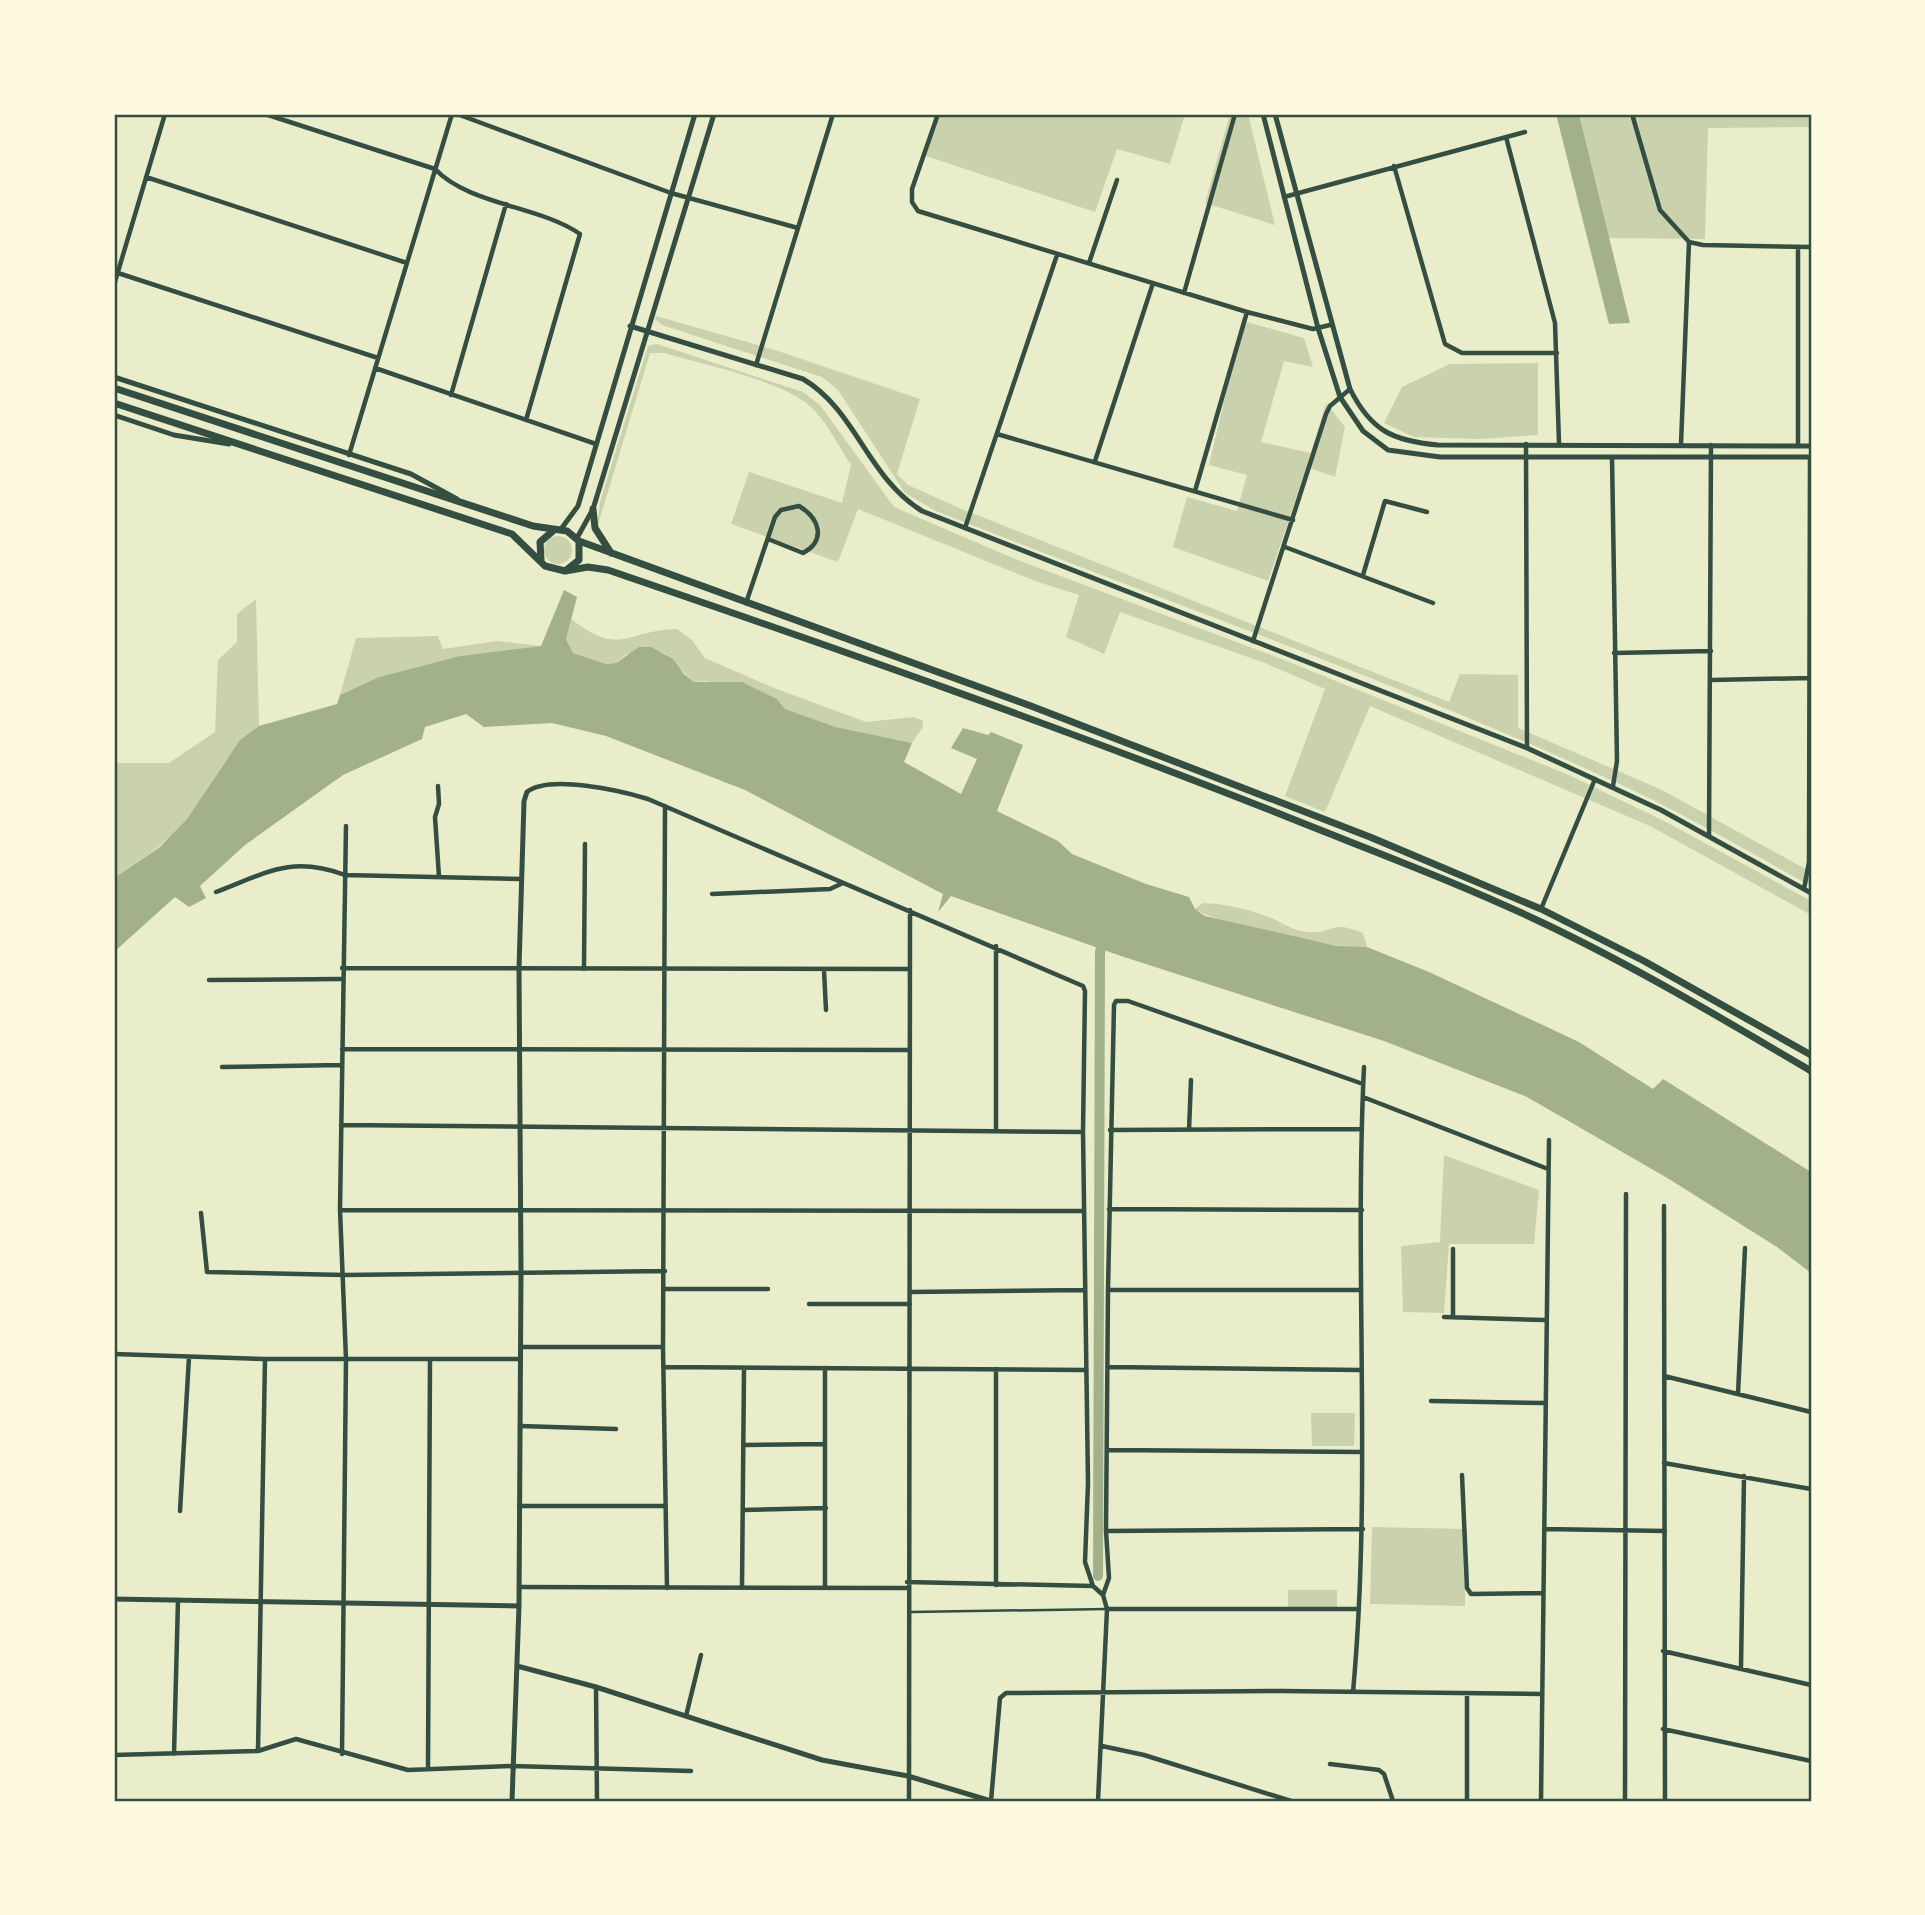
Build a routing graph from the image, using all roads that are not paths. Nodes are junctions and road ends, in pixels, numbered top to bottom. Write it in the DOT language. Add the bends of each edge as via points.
graph roads {
  1 [pos="165,114"];
  2 [pos="265,114"];
  3 [pos="454,114"];
  4 [pos="695,114"];
  5 [pos="714,114"];
  6 [pos="833,114"];
  7 [pos="938,114"];
  8 [pos="1235,114"];
  9 [pos="1263,114"];
  10 [pos="1275,114"];
  11 [pos="1632,114"];
  12 [pos="1525,132"];
  13 [pos="1506,137"];
  14 [pos="1394,166"];
  15 [pos="435,169"];
  16 [pos="146,177"];
  17 [pos="1117,180"];
  18 [pos="671,193"];
  19 [pos="1296,194"];
  20 [pos="1284,197"];
  21 [pos="688,199"];
  22 [pos="506,204"];
  23 [pos="797,228"];
  24 [pos="1689,242"];
  25 [pos="1798,247"];
  26 [pos="1811,247"];
  27 [pos="1057,254"];
  28 [pos="407,263"];
  29 [pos="1089,263"];
  30 [pos="118,273"];
  31 [pos="1153,283"];
  32 [pos="114,285"];
  33 [pos="1184,293"];
  34 [pos="1247,312"];
  35 [pos="1330,325"];
  36 [pos="630,326"];
  37 [pos="1318,328"];
  38 [pos="648,332"];
  39 [pos="1557,353"];
  40 [pos="378,358"];
  41 [pos="756,365"];
  42 [pos="375,368"];
  43 [pos="114,377"];
  44 [pos="114,388"];
  45 [pos="1350,389"];
  46 [pos="451,395"];
  47 [pos="1340,397"];
  48 [pos="114,403"];
  49 [pos="114,415"];
  50 [pos="526,420"];
  51 [pos="997,434"];
  52 [pos="1526,443"];
  53 [pos="1559,443"];
  54 [pos="596,444"];
  55 [pos="1681,444"];
  56 [pos="1711,445"];
  57 [pos="244,446"];
  58 [pos="1798,446"];
  59 [pos="1811,446"];
  60 [pos="349,455"];
  61 [pos="1526,456"];
  62 [pos="1612,457"];
  63 [pos="1711,457"];
  64 [pos="1811,457"];
  65 [pos="1095,461"];
  66 [pos="1195,491"];
  67 [pos="472,507"];
  68 [pos="593,509"];
  69 [pos="1427,512"];
  70 [pos="1293,520"];
  71 [pos="964,529"];
  72 [pos="557,530"];
  73 [pos="768,539"];
  74 [pos="578,540"];
  75 [pos="1285,547"];
  76 [pos="612,554"];
  77 [pos="541,561"];
  78 [pos="565,571"];
  79 [pos="1363,575"];
  80 [pos="746,603"];
  81 [pos="1433,603"];
  82 [pos="1253,641"];
  83 [pos="1711,651"];
  84 [pos="1810,652"];
  85 [pos="1614,653"];
  86 [pos="1809,678"];
  87 [pos="1711,680"];
  88 [pos="1527,748"];
  89 [pos="1595,779"];
  90 [pos="438,786"];
  91 [pos="1613,786"];
  92 [pos="527,792"];
  93 [pos="664,806"];
  94 [pos="346,825"];
  95 [pos="1709,835"];
  96 [pos="586,844"];
  97 [pos="345,875"];
  98 [pos="439,877"];
  99 [pos="521,879"];
  100 [pos="844,882"];
  101 [pos="1804,889"];
  102 [pos="216,892"];
  103 [pos="1811,893"];
  104 [pos="712,894"];
  105 [pos="1541,909"];
  106 [pos="910,910"];
  107 [pos="996,946"];
  108 [pos="342,968"];
  109 [pos="519,968"];
  110 [pos="584,969"];
  111 [pos="907,969"];
  112 [pos="663,970"];
  113 [pos="824,970"];
  114 [pos="341,979"];
  115 [pos="209,980"];
  116 [pos="826,1010"];
  117 [pos="342,1049"];
  118 [pos="519,1049"];
  119 [pos="908,1050"];
  120 [pos="664,1051"];
  121 [pos="1811,1055"];
  122 [pos="341,1065"];
  123 [pos="222,1067"];
  124 [pos="1364,1067"];
  125 [pos="1811,1071"];
  126 [pos="1191,1080"];
  127 [pos="1363,1084"];
  128 [pos="1363,1097"];
  129 [pos="341,1125"];
  130 [pos="520,1128"];
  131 [pos="910,1128"];
  132 [pos="996,1129"];
  133 [pos="1362,1129"];
  134 [pos="663,1130"];
  135 [pos="1110,1130"];
  136 [pos="1189,1130"];
  137 [pos="1083,1132"];
  138 [pos="1549,1140"];
  139 [pos="1548,1169"];
  140 [pos="1626,1194"];
  141 [pos="1664,1206"];
  142 [pos="1109,1209"];
  143 [pos="340,1210"];
  144 [pos="521,1210"];
  145 [pos="665,1210"];
  146 [pos="909,1210"];
  147 [pos="1362,1210"];
  148 [pos="1084,1211"];
  149 [pos="201,1213"];
  150 [pos="1453,1248"];
  151 [pos="1745,1248"];
  152 [pos="521,1271"];
  153 [pos="664,1271"];
  154 [pos="344,1275"];
  155 [pos="665,1289"];
  156 [pos="768,1289"];
  157 [pos="1084,1290"];
  158 [pos="1108,1290"];
  159 [pos="1360,1290"];
  160 [pos="910,1292"];
  161 [pos="809,1304"];
  162 [pos="909,1304"];
  163 [pos="1444,1317"];
  164 [pos="1453,1317"];
  165 [pos="1545,1320"];
  166 [pos="521,1347"];
  167 [pos="663,1347"];
  168 [pos="114,1354"];
  169 [pos="189,1357"];
  170 [pos="265,1359"];
  171 [pos="346,1359"];
  172 [pos="430,1359"];
  173 [pos="520,1359"];
  174 [pos="664,1367"];
  175 [pos="1108,1367"];
  176 [pos="825,1368"];
  177 [pos="744,1369"];
  178 [pos="909,1369"];
  179 [pos="996,1369"];
  180 [pos="1085,1370"];
  181 [pos="1360,1370"];
  182 [pos="1664,1376"];
  183 [pos="1738,1394"];
  184 [pos="1431,1401"];
  185 [pos="1545,1403"];
  186 [pos="1811,1412"];
  187 [pos="519,1426"];
  188 [pos="616,1429"];
  189 [pos="825,1444"];
  190 [pos="743,1445"];
  191 [pos="1107,1450"];
  192 [pos="1361,1452"];
  193 [pos="1664,1463"];
  194 [pos="1462,1475"];
  195 [pos="1744,1476"];
  196 [pos="1811,1489"];
  197 [pos="519,1506"];
  198 [pos="664,1506"];
  199 [pos="825,1508"];
  200 [pos="744,1510"];
  201 [pos="180,1511"];
  202 [pos="1363,1529"];
  203 [pos="1544,1529"];
  204 [pos="1627,1530"];
  205 [pos="1106,1531"];
  206 [pos="1665,1531"];
  207 [pos="907,1585"];
  208 [pos="996,1585"];
  209 [pos="1093,1586"];
  210 [pos="519,1587"];
  211 [pos="742,1587"];
  212 [pos="825,1587"];
  213 [pos="667,1588"];
  214 [pos="1543,1594"];
  215 [pos="1103,1595"];
  216 [pos="114,1599"];
  217 [pos="178,1600"];
  218 [pos="261,1600"];
  219 [pos="343,1601"];
  220 [pos="430,1604"];
  221 [pos="519,1606"];
  222 [pos="1107,1609"];
  223 [pos="1360,1609"];
  224 [pos="907,1612"];
  225 [pos="1663,1651"];
  226 [pos="701,1655"];
  227 [pos="517,1666"];
  228 [pos="1741,1668"];
  229 [pos="1811,1685"];
  230 [pos="596,1687"];
  231 [pos="1105,1692"];
  232 [pos="1353,1693"];
  233 [pos="1467,1693"];
  234 [pos="1542,1694"];
  235 [pos="687,1716"];
  236 [pos="1663,1729"];
  237 [pos="1102,1746"];
  238 [pos="258,1751"];
  239 [pos="174,1754"];
  240 [pos="342,1754"];
  241 [pos="114,1755"];
  242 [pos="1811,1761"];
  243 [pos="1330,1764"];
  244 [pos="512,1766"];
  245 [pos="596,1768"];
  246 [pos="428,1769"];
  247 [pos="691,1771"];
  248 [pos="908,1776"];
  249 [pos="512,1801"];
  250 [pos="597,1801"];
  251 [pos="909,1801"];
  252 [pos="991,1801"];
  253 [pos="1098,1801"];
  254 [pos="1292,1801"];
  255 [pos="1393,1801"];
  256 [pos="1467,1801"];
  257 [pos="1541,1801"];
  258 [pos="1625,1801"];
  259 [pos="1665,1801"];
  1 -- 16 [label="street"];
  2 -- 15 [label="street"];
  3 -- 15 [label="street"];
  3 -- 18 [label="street"];
  4 -- 18 [label="street"];
  5 -- 21 [label="street"];
  6 -- 23 [label="street"];
  7 -- 27 [label="street" via="912,189 918,211"];
  8 -- 33 [label="street"];
  9 -- 20 [label="street"];
  10 -- 19 [label="street"];
  11 -- 24 [label="street" via="1660,210"];
  12 -- 13 [label="street"];
  13 -- 14 [label="street"];
  13 -- 39 [label="street" via="1552,309"];
  14 -- 19 [label="street"];
  14 -- 39 [label="street" via="1445,344 1462,353"];
  15 -- 22 [label="street" via="454,183"];
  15 -- 28 [label="street"];
  16 -- 28 [label="street"];
  16 -- 30 [label="street"];
  17 -- 29 [label="street"];
  18 -- 21 [label="street"];
  18 -- 36 [label="street"];
  19 -- 20 [label="street"];
  19 -- 35 [label="street"];
  20 -- 37 [label="street"];
  21 -- 23 [label="street"];
  21 -- 38 [label="street"];
  22 -- 46 [label="street"];
  22 -- 50 [label="street" via="580,234"];
  23 -- 41 [label="street"];
  24 -- 25 [label="street"];
  24 -- 55 [label="street"];
  25 -- 26 [label="street"];
  25 -- 58 [label="street"];
  27 -- 29 [label="street"];
  27 -- 51 [label="street"];
  28 -- 40 [label="street"];
  29 -- 31 [label="street"];
  30 -- 32 [label="street"];
  30 -- 40 [label="street"];
  31 -- 33 [label="street"];
  31 -- 65 [label="street"];
  33 -- 34 [label="street"];
  34 -- 37 [label="street"];
  34 -- 66 [label="street"];
  35 -- 37 [label="street"];
  35 -- 45 [label="street"];
  36 -- 38 [label="street"];
  36 -- 54 [label="street"];
  37 -- 47 [label="street"];
  38 -- 41 [label="street"];
  38 -- 68 [label="street"];
  39 -- 53 [label="street"];
  40 -- 42 [label="street"];
  41 -- 71 [label="street" via="803,379 825,393 892,489 922,511"];
  42 -- 46 [label="street"];
  42 -- 60 [label="street"];
  43 -- 60 [label="street"];
  44 -- 67 [label="main road"];
  45 -- 47 [label="street"];
  45 -- 52 [label="street" via="1372,423 1392,438 1438,445"];
  46 -- 50 [label="street"];
  47 -- 61 [label="street" via="1363,431 1388,450 1440,457"];
  47 -- 70 [label="street" via="1326,414"];
  48 -- 57 [label="main road"];
  49 -- 57 [label="street" via="174,435"];
  50 -- 54 [label="street"];
  51 -- 65 [label="street"];
  51 -- 71 [label="street"];
  52 -- 53 [label="street"];
  52 -- 61 [label="street"];
  53 -- 55 [label="street"];
  54 -- 72 [label="street" via="578,506"];
  55 -- 56 [label="street"];
  56 -- 58 [label="street"];
  56 -- 63 [label="street"];
  57 -- 77 [label="main road" via="512,534"];
  58 -- 59 [label="street"];
  60 -- 67 [label="street" via="411,474"];
  61 -- 62 [label="street"];
  61 -- 88 [label="street"];
  62 -- 63 [label="street"];
  62 -- 85 [label="street"];
  63 -- 64 [label="street"];
  63 -- 83 [label="street"];
  64 -- 84 [label="street"];
  65 -- 66 [label="street"];
  66 -- 70 [label="street"];
  67 -- 72 [label="main road"];
  68 -- 74 [label="street"];
  68 -- 76 [label="main road" via="598,536"];
  69 -- 79 [label="street" via="1385,501"];
  70 -- 75 [label="street"];
  71 -- 82 [label="street"];
  72 -- 74 [label="main road"];
  72 -- 77 [label="main road" via="540,542"];
  73 -- 73 [label="street" via="775,517 789,506 810,512 819,527 817,538 803,553"];
  73 -- 80 [label="street"];
  74 -- 76 [label="main road"];
  74 -- 78 [label="main road" via="579,559"];
  75 -- 79 [label="street"];
  75 -- 82 [label="street"];
  76 -- 80 [label="main road"];
  77 -- 78 [label="main road" via="551,570"];
  78 -- 125 [label="main road" via="608,569 1185,776 1539,921"];
  79 -- 81 [label="street"];
  80 -- 105 [label="main road" via="1190,766"];
  82 -- 88 [label="street"];
  83 -- 85 [label="street"];
  83 -- 87 [label="street"];
  84 -- 86 [label="street"];
  85 -- 91 [label="street" via="1617,761"];
  86 -- 87 [label="street"];
  86 -- 101 [label="street" via="1808,868"];
  87 -- 95 [label="street"];
  88 -- 89 [label="street"];
  89 -- 91 [label="street"];
  89 -- 105 [label="street"];
  90 -- 98 [label="street"];
  91 -- 95 [label="street"];
  92 -- 93 [label="street" via="543,785 603,789"];
  92 -- 99 [label="street"];
  93 -- 100 [label="street"];
  93 -- 112 [label="street"];
  94 -- 97 [label="street"];
  95 -- 101 [label="street"];
  96 -- 110 [label="street"];
  97 -- 98 [label="street"];
  97 -- 102 [label="street" via="295,864"];
  97 -- 108 [label="street"];
  98 -- 99 [label="street"];
  99 -- 109 [label="street"];
  100 -- 104 [label="street" via="830,889"];
  100 -- 106 [label="street"];
  101 -- 103 [label="street"];
  105 -- 121 [label="main road"];
  106 -- 107 [label="street"];
  106 -- 111 [label="street"];
  107 -- 132 [label="street"];
  107 -- 137 [label="street" via="1083,986"];
  108 -- 109 [label="street"];
  108 -- 114 [label="street"];
  109 -- 110 [label="street"];
  109 -- 118 [label="street"];
  110 -- 112 [label="street"];
  111 -- 113 [label="street"];
  111 -- 119 [label="street"];
  112 -- 113 [label="street"];
  112 -- 120 [label="street"];
  113 -- 116 [label="street"];
  114 -- 115 [label="street"];
  114 -- 117 [label="street"];
  117 -- 118 [label="street"];
  117 -- 122 [label="street"];
  118 -- 120 [label="street"];
  118 -- 130 [label="street"];
  119 -- 120 [label="street"];
  119 -- 131 [label="street"];
  120 -- 134 [label="street"];
  122 -- 123 [label="street"];
  122 -- 129 [label="street"];
  124 -- 127 [label="street"];
  126 -- 136 [label="street"];
  127 -- 128 [label="street"];
  127 -- 135 [label="street" via="1128,1001 1116,1001"];
  128 -- 133 [label="street"];
  128 -- 139 [label="street"];
  129 -- 130 [label="street"];
  129 -- 143 [label="street"];
  130 -- 134 [label="street"];
  130 -- 144 [label="street"];
  131 -- 132 [label="street"];
  131 -- 134 [label="street"];
  131 -- 146 [label="street"];
  132 -- 137 [label="street"];
  133 -- 136 [label="street"];
  133 -- 147 [label="street"];
  134 -- 145 [label="street"];
  135 -- 136 [label="street"];
  135 -- 142 [label="street"];
  137 -- 148 [label="street"];
  138 -- 139 [label="street"];
  139 -- 165 [label="street"];
  140 -- 204 [label="street"];
  141 -- 182 [label="street"];
  142 -- 147 [label="street"];
  142 -- 158 [label="street"];
  143 -- 144 [label="street"];
  143 -- 154 [label="street"];
  144 -- 145 [label="street"];
  144 -- 152 [label="street"];
  145 -- 146 [label="street"];
  145 -- 153 [label="street"];
  146 -- 148 [label="street"];
  146 -- 160 [label="street"];
  147 -- 159 [label="street"];
  148 -- 157 [label="street"];
  149 -- 154 [label="street" via="207,1272"];
  150 -- 164 [label="street"];
  151 -- 183 [label="street"];
  152 -- 153 [label="street"];
  152 -- 154 [label="street"];
  152 -- 166 [label="street"];
  153 -- 155 [label="street"];
  154 -- 171 [label="street"];
  155 -- 156 [label="street"];
  155 -- 167 [label="street"];
  157 -- 160 [label="street"];
  157 -- 180 [label="street"];
  158 -- 159 [label="street"];
  158 -- 175 [label="street"];
  159 -- 181 [label="street"];
  160 -- 162 [label="street"];
  161 -- 162 [label="street"];
  162 -- 178 [label="street"];
  163 -- 164 [label="street"];
  164 -- 165 [label="street"];
  165 -- 185 [label="street"];
  166 -- 167 [label="street"];
  166 -- 173 [label="street"];
  167 -- 174 [label="street"];
  168 -- 169 [label="street"];
  169 -- 170 [label="street"];
  169 -- 201 [label="street"];
  170 -- 171 [label="street"];
  170 -- 218 [label="street"];
  171 -- 172 [label="street"];
  171 -- 219 [label="street"];
  172 -- 173 [label="street"];
  172 -- 220 [label="street"];
  173 -- 187 [label="street"];
  174 -- 177 [label="street"];
  174 -- 198 [label="street"];
  175 -- 181 [label="street"];
  175 -- 191 [label="street"];
  176 -- 177 [label="street"];
  176 -- 178 [label="street"];
  176 -- 189 [label="street"];
  177 -- 190 [label="street"];
  178 -- 179 [label="street"];
  178 -- 207 [label="street"];
  179 -- 180 [label="street"];
  179 -- 208 [label="street"];
  180 -- 209 [label="street" via="1085,1562"];
  181 -- 192 [label="street"];
  182 -- 183 [label="street"];
  182 -- 193 [label="street"];
  183 -- 186 [label="street"];
  184 -- 185 [label="street"];
  185 -- 203 [label="street"];
  187 -- 188 [label="street"];
  187 -- 197 [label="street"];
  189 -- 190 [label="street"];
  189 -- 199 [label="street"];
  190 -- 200 [label="street"];
  191 -- 192 [label="street"];
  191 -- 205 [label="street"];
  192 -- 202 [label="street"];
  193 -- 195 [label="street"];
  193 -- 206 [label="street"];
  194 -- 214 [label="street" via="1467,1588 1471,1594"];
  195 -- 196 [label="street"];
  195 -- 228 [label="street"];
  197 -- 198 [label="street"];
  197 -- 210 [label="street"];
  198 -- 213 [label="street"];
  199 -- 200 [label="street"];
  199 -- 212 [label="street"];
  200 -- 211 [label="street"];
  202 -- 205 [label="street"];
  202 -- 223 [label="street"];
  203 -- 204 [label="street"];
  203 -- 214 [label="street"];
  204 -- 206 [label="street"];
  204 -- 258 [label="street"];
  205 -- 215 [label="street" via="1109,1578"];
  206 -- 225 [label="street"];
  207 -- 208 [label="street"];
  207 -- 212 [label="street"];
  207 -- 224 [label="street"];
  208 -- 209 [label="street"];
  209 -- 215 [label="street"];
  210 -- 213 [label="street"];
  210 -- 221 [label="street"];
  211 -- 212 [label="street"];
  211 -- 213 [label="street"];
  214 -- 234 [label="street"];
  215 -- 222 [label="street"];
  216 -- 217 [label="street"];
  217 -- 218 [label="street"];
  217 -- 239 [label="street"];
  218 -- 219 [label="street"];
  218 -- 238 [label="street"];
  219 -- 220 [label="street"];
  219 -- 240 [label="street"];
  220 -- 221 [label="street"];
  220 -- 246 [label="street"];
  221 -- 227 [label="street"];
  222 -- 223 [label="street"];
  222 -- 224 [label="lane"];
  222 -- 231 [label="street"];
  223 -- 232 [label="street"];
  224 -- 248 [label="street"];
  225 -- 228 [label="street"];
  225 -- 236 [label="street"];
  226 -- 235 [label="street"];
  227 -- 230 [label="street"];
  227 -- 244 [label="street"];
  228 -- 229 [label="street"];
  230 -- 235 [label="street"];
  230 -- 245 [label="street"];
  231 -- 232 [label="street"];
  231 -- 237 [label="street"];
  231 -- 252 [label="street" via="1002,1694"];
  232 -- 233 [label="street"];
  233 -- 234 [label="street"];
  233 -- 256 [label="street"];
  234 -- 257 [label="street"];
  235 -- 248 [label="street" via="822,1760"];
  236 -- 242 [label="street"];
  236 -- 259 [label="street"];
  237 -- 253 [label="street"];
  237 -- 254 [label="street"];
  238 -- 239 [label="street"];
  238 -- 240 [label="street" via="296,1739"];
  239 -- 241 [label="street"];
  240 -- 246 [label="street" via="396,1769"];
  243 -- 255 [label="street" via="1378,1770 1384,1774"];
  244 -- 245 [label="street"];
  244 -- 246 [label="street"];
  244 -- 249 [label="street"];
  245 -- 247 [label="street"];
  245 -- 250 [label="street"];
  248 -- 251 [label="street"];
  248 -- 252 [label="street"];
}
